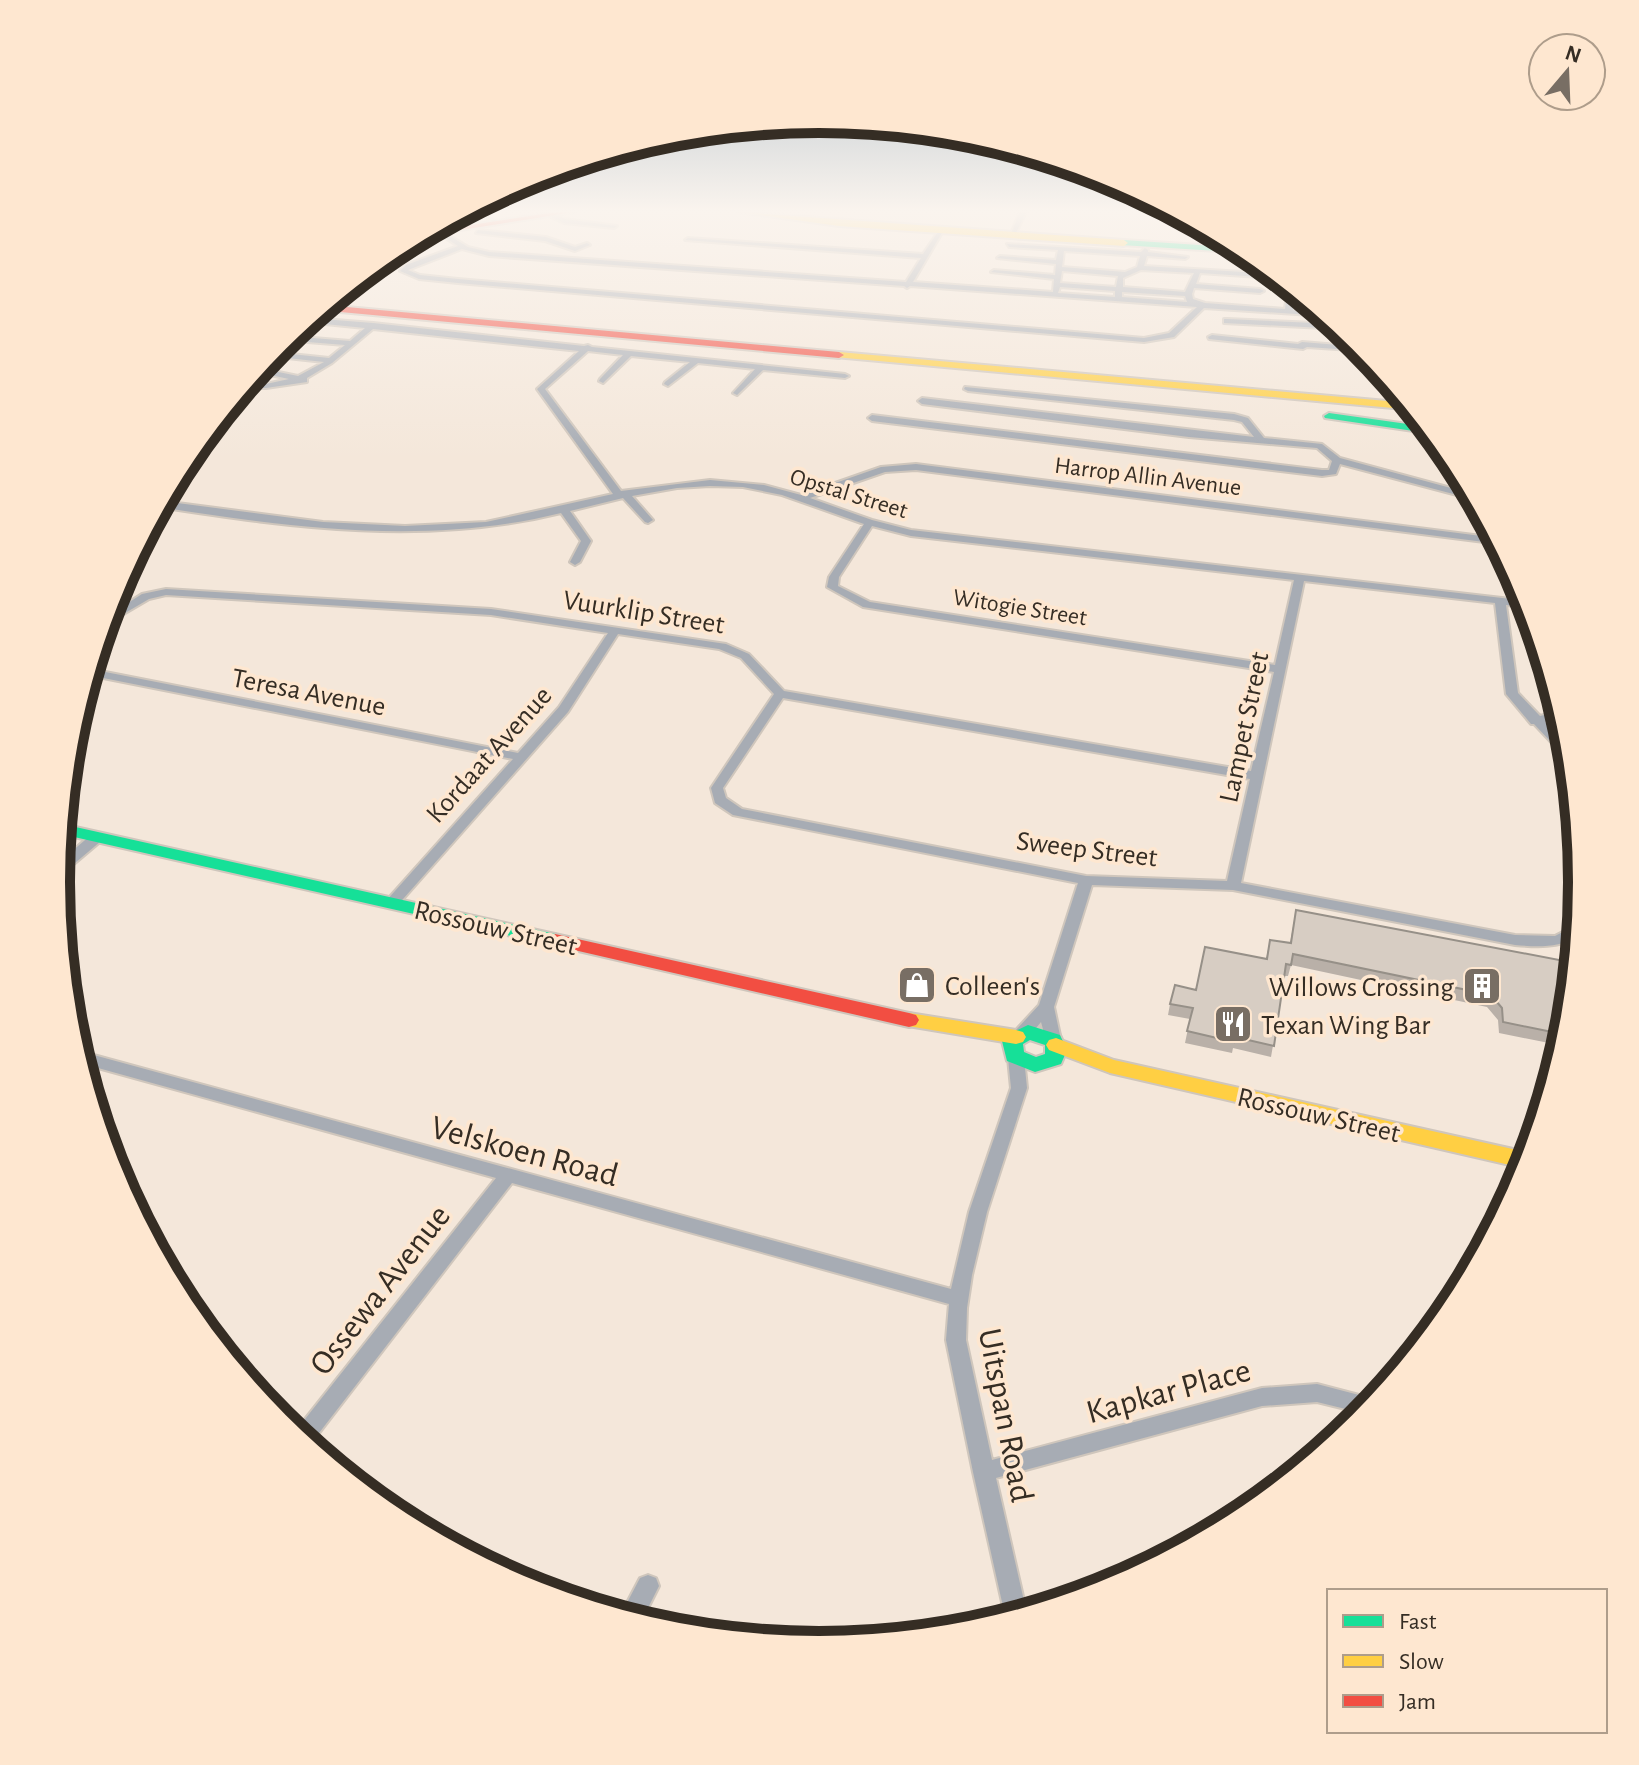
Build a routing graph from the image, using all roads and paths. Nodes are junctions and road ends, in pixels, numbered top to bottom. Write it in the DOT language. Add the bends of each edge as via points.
graph roads {
  1 [pos="612,294"];
  2 [pos="1025,294"];
  3 [pos="1119,294"];
  4 [pos="1189,294"];
  5 [pos="1289,299"];
  6 [pos="348,300"];
  7 [pos="1118,301"];
  8 [pos="1257,305"];
  9 [pos="1201,307"];
  10 [pos="336,310"];
  11 [pos="1289,311"];
  12 [pos="1301,312"];
  13 [pos="1306,312"];
  14 [pos="323,321"];
  15 [pos="1227,321"];
  16 [pos="373,325"];
  17 [pos="1302,325"];
  18 [pos="1321,326"];
  19 [pos="1212,337"];
  20 [pos="304,339"];
  21 [pos="351,343"];
  22 [pos="634,345"];
  23 [pos="588,347"];
  24 [pos="1304,348"];
  25 [pos="1345,349"];
  26 [pos="287,356"];
  27 [pos="330,360"];
  28 [pos="697,360"];
  29 [pos="761,367"];
  30 [pos="271,373"];
  31 [pos="845,376"];
  32 [pos="305,380"];
  33 [pos="603,381"];
  34 [pos="668,384"];
  35 [pos="259,385"];
  36 [pos="968,389"];
  37 [pos="737,393"];
  38 [pos="1389,396"];
  39 [pos="922,401"];
  40 [pos="1397,406"];
  41 [pos="1325,415"];
  42 [pos="872,418"];
  43 [pos="1416,429"];
  44 [pos="1421,436"];
  45 [pos="1262,441"];
  46 [pos="1337,460"];
  47 [pos="1460,493"];
  48 [pos="621,494"];
  49 [pos="798,499"];
  50 [pos="172,505"];
  51 [pos="563,508"];
  52 [pos="648,520"];
  53 [pos="869,524"];
  54 [pos="1486,539"];
  55 [pos="575,562"];
  56 [pos="1300,577"];
  57 [pos="1500,601"];
  58 [pos="1514,602"];
  59 [pos="121,612"];
  60 [pos="614,632"];
  61 [pos="1279,669"];
  62 [pos="100,674"];
  63 [pos="780,694"];
  64 [pos="1550,717"];
  65 [pos="1535,721"];
  66 [pos="1556,741"];
  67 [pos="520,757"];
  68 [pos="1256,776"];
  69 [pos="72,832"];
  70 [pos="96,838"];
  71 [pos="71,859"];
  72 [pos="1086,880"];
  73 [pos="1233,886"];
  74 [pos="391,904"];
  75 [pos="1567,937"];
  76 [pos="1046,1007"];
  77 [pos="930,1025"];
  78 [pos="1019,1035"];
  79 [pos="1054,1043"];
  80 [pos="1015,1057"];
  81 [pos="92,1061"];
  82 [pos="1042,1064"];
  83 [pos="1110,1066"];
  84 [pos="1019,1088"];
  85 [pos="1516,1158"];
  86 [pos="507,1177"];
  87 [pos="956,1298"];
  88 [pos="1357,1403"];
  89 [pos="309,1430"];
  90 [pos="983,1472"];
  91 [pos="648,1586"];
  92 [pos="1013,1606"];
  93 [pos="636,1608"];
  1 -- 9 [label="street" via="1144,340 1171,335"];
  2 -- 7 [label="street"];
  3 -- 7 [label="street"];
  4 -- 8 [label="street" via="1193,302"];
  5 -- 11 [label="street"];
  6 -- 38 [label="main road"];
  7 -- 9 [label="street"];
  9 -- 11 [label="street"];
  10 -- 22 [label="main road"];
  11 -- 12 [label="street"];
  12 -- 13 [label="street"];
  12 -- 17 [label="street"];
  14 -- 16 [label="street"];
  15 -- 17 [label="street"];
  16 -- 21 [label="street"];
  16 -- 23 [label="street"];
  17 -- 18 [label="street"];
  17 -- 24 [label="street"];
  19 -- 24 [label="street"];
  20 -- 21 [label="street"];
  21 -- 27 [label="street"];
  22 -- 23 [label="street"];
  22 -- 28 [label="street"];
  22 -- 33 [label="street"];
  22 -- 40 [label="main road"];
  22 -- 41 [label="main road" via="1119,387"];
  23 -- 48 [label="street" via="541,389"];
  24 -- 25 [label="street"];
  26 -- 27 [label="street"];
  27 -- 32 [label="street"];
  28 -- 29 [label="street"];
  28 -- 34 [label="street"];
  29 -- 31 [label="street"];
  29 -- 37 [label="street"];
  30 -- 32 [label="street"];
  32 -- 35 [label="street"];
  36 -- 45 [label="street" via="1234,417 1245,420"];
  39 -- 45 [label="street"];
  41 -- 43 [label="main road"];
  41 -- 44 [label="main road"];
  42 -- 46 [label="street" via="1322,473 1333,472"];
  45 -- 46 [label="street" via="1319,446"];
  46 -- 47 [label="street"];
  48 -- 49 [label="street, Opstal Street" via="743,484"];
  48 -- 51 [label="street, Opstal Street"];
  48 -- 52 [label="street"];
  49 -- 53 [label="street, Opstal Street"];
  49 -- 54 [label="street, Harrop Allin Avenue" via="884,469 916,467"];
  50 -- 51 [label="street, Opstal Street" via="362,527 484,525"];
  51 -- 55 [label="street" via="586,541"];
  53 -- 56 [label="street, Opstal Street"];
  53 -- 61 [label="street, Witogie Street" via="832,587 867,605"];
  56 -- 57 [label="street, Opstal Street"];
  56 -- 61 [label="street, Lampet Street"];
  57 -- 58 [label="street, Opstal Street"];
  57 -- 65 [label="street" via="1512,694"];
  59 -- 60 [label="street, Vuurklip Street" via="146,596 175,591 491,612"];
  60 -- 63 [label="street, Vuurklip Street" via="734,650"];
  60 -- 67 [label="street, Kordaat Avenue" via="572,700"];
  61 -- 68 [label="street, Lampet Street"];
  62 -- 67 [label="street, Teresa Avenue"];
  63 -- 68 [label="street"];
  63 -- 72 [label="street, Sweep Street" via="717,788 726,806"];
  64 -- 65 [label="street"];
  65 -- 66 [label="street"];
  67 -- 74 [label="street, Kordaat Avenue"];
  68 -- 73 [label="street, Lampet Street"];
  69 -- 70 [label="main road, Rossouw Street"];
  70 -- 71 [label="street"];
  70 -- 74 [label="main road, Rossouw Street"];
  72 -- 73 [label="street, Sweep Street"];
  72 -- 76 [label="street"];
  73 -- 75 [label="street, Sweep Street" via="1515,940 1541,943"];
  74 -- 77 [label="main road, Rossouw Street"];
  76 -- 78 [label="street"];
  76 -- 79 [label="street"];
  77 -- 78 [label="main road, Rossouw Street"];
  77 -- 80 [label="main road, Rossouw Street"];
  78 -- 79 [label="main road" via="1035,1032"];
  78 -- 80 [label="main road" via="1010,1046"];
  79 -- 82 [label="main road" via="1054,1059"];
  79 -- 83 [label="main road, Rossouw Street"];
  80 -- 82 [label="main road"];
  80 -- 84 [label="street, Uitspan Road"];
  81 -- 86 [label="street, Velskoen Road"];
  82 -- 83 [label="main road, Rossouw Street"];
  82 -- 84 [label="street, Uitspan Road"];
  83 -- 85 [label="main road, Rossouw Street"];
  84 -- 87 [label="street, Uitspan Road"];
  86 -- 87 [label="street, Velskoen Road"];
  86 -- 89 [label="street, Ossewa Avenue"];
  87 -- 90 [label="street, Uitspan Road" via="956,1340"];
  88 -- 90 [label="street, Kapkar Place" via="1317,1393 1262,1397"];
  90 -- 92 [label="street, Uitspan Road"];
  91 -- 93 [label="street"];
}
